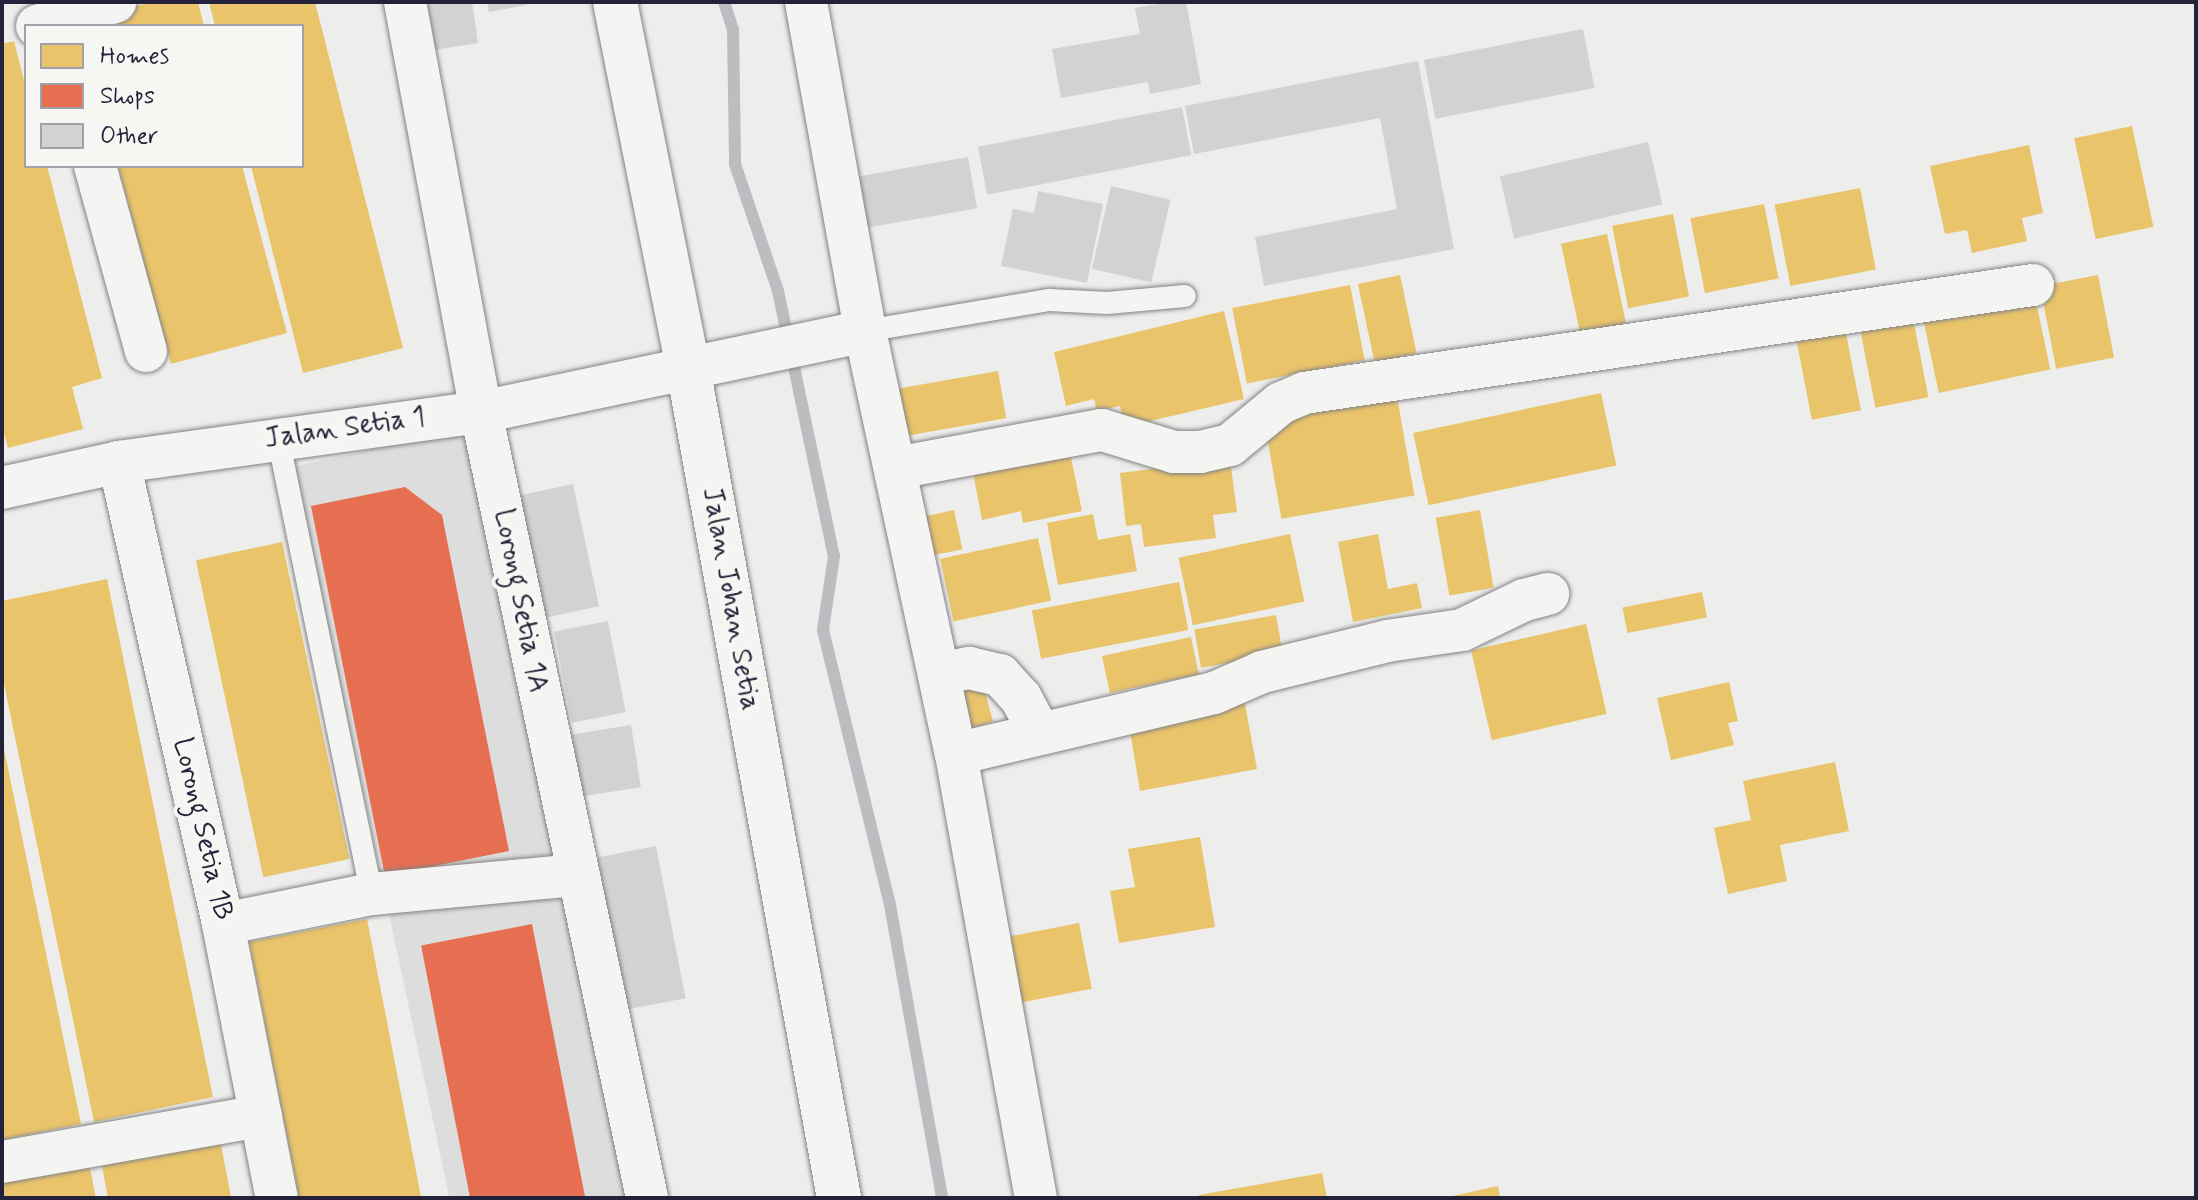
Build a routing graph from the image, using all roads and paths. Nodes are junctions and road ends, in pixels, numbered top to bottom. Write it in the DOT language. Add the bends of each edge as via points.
graph roads {
  1 [pos="115,2"];
  2 [pos="405,2"];
  3 [pos="615,2"];
  4 [pos="806,2"];
  5 [pos="45,21"];
  6 [pos="24,27"];
  7 [pos="2,34"];
  8 [pos="96,168"];
  9 [pos="2033,285"];
  10 [pos="1185,296"];
  11 [pos="855,335"];
  12 [pos="146,351"];
  13 [pos="688,368"];
  14 [pos="481,412"];
  15 [pos="278,438"];
  16 [pos="119,462"];
  17 [pos="896,468"];
  18 [pos="2,488"];
  19 [pos="1548,594"];
  20 [pos="940,674"];
  21 [pos="1039,732"];
  22 [pos="956,754"];
  23 [pos="575,875"];
  24 [pos="372,894"];
  25 [pos="223,924"];
  26 [pos="261,1116"];
  27 [pos="2,1162"];
  28 [pos="277,1198"];
  29 [pos="647,1198"];
  30 [pos="839,1198"];
  31 [pos="1036,1198"];
  1 -- 5 [label="street"];
  2 -- 14 [label="street, Lorong Setia 1A"];
  3 -- 13 [label="main road, Jalan Johan Setia"];
  4 -- 11 [label="street"];
  6 -- 7 [label="street"];
  8 -- 12 [label="street"];
  9 -- 17 [label="street" via="1304,393 1281,403 1230,445 1200,452 1174,452 1102,430"];
  10 -- 11 [label="lane" via="1107,303 1049,300"];
  11 -- 13 [label="street, Jalan Setia 1"];
  11 -- 17 [label="street"];
  13 -- 14 [label="street, Jalan Setia 1"];
  13 -- 30 [label="main road, Jalan Johan Setia"];
  14 -- 15 [label="street, Jalan Setia 1"];
  14 -- 23 [label="street, Lorong Setia 1A"];
  15 -- 16 [label="street, Jalan Setia 1"];
  15 -- 24 [label="lane"];
  16 -- 18 [label="street, Jalan Setia 1"];
  16 -- 25 [label="street, Lorong Setia 1B"];
  17 -- 20 [label="street"];
  19 -- 21 [label="street" via="1462,630 1387,641 1262,672 1214,693"];
  20 -- 21 [label="street" via="969,668 1000,675 1021,698"];
  20 -- 22 [label="street"];
  21 -- 22 [label="street"];
  22 -- 31 [label="street"];
  23 -- 24 [label="street"];
  23 -- 29 [label="street, Lorong Setia 1A"];
  24 -- 25 [label="street"];
  25 -- 26 [label="street, Lorong Setia 1B"];
  26 -- 27 [label="street"];
  26 -- 28 [label="street, Lorong Setia 1B"];
}
